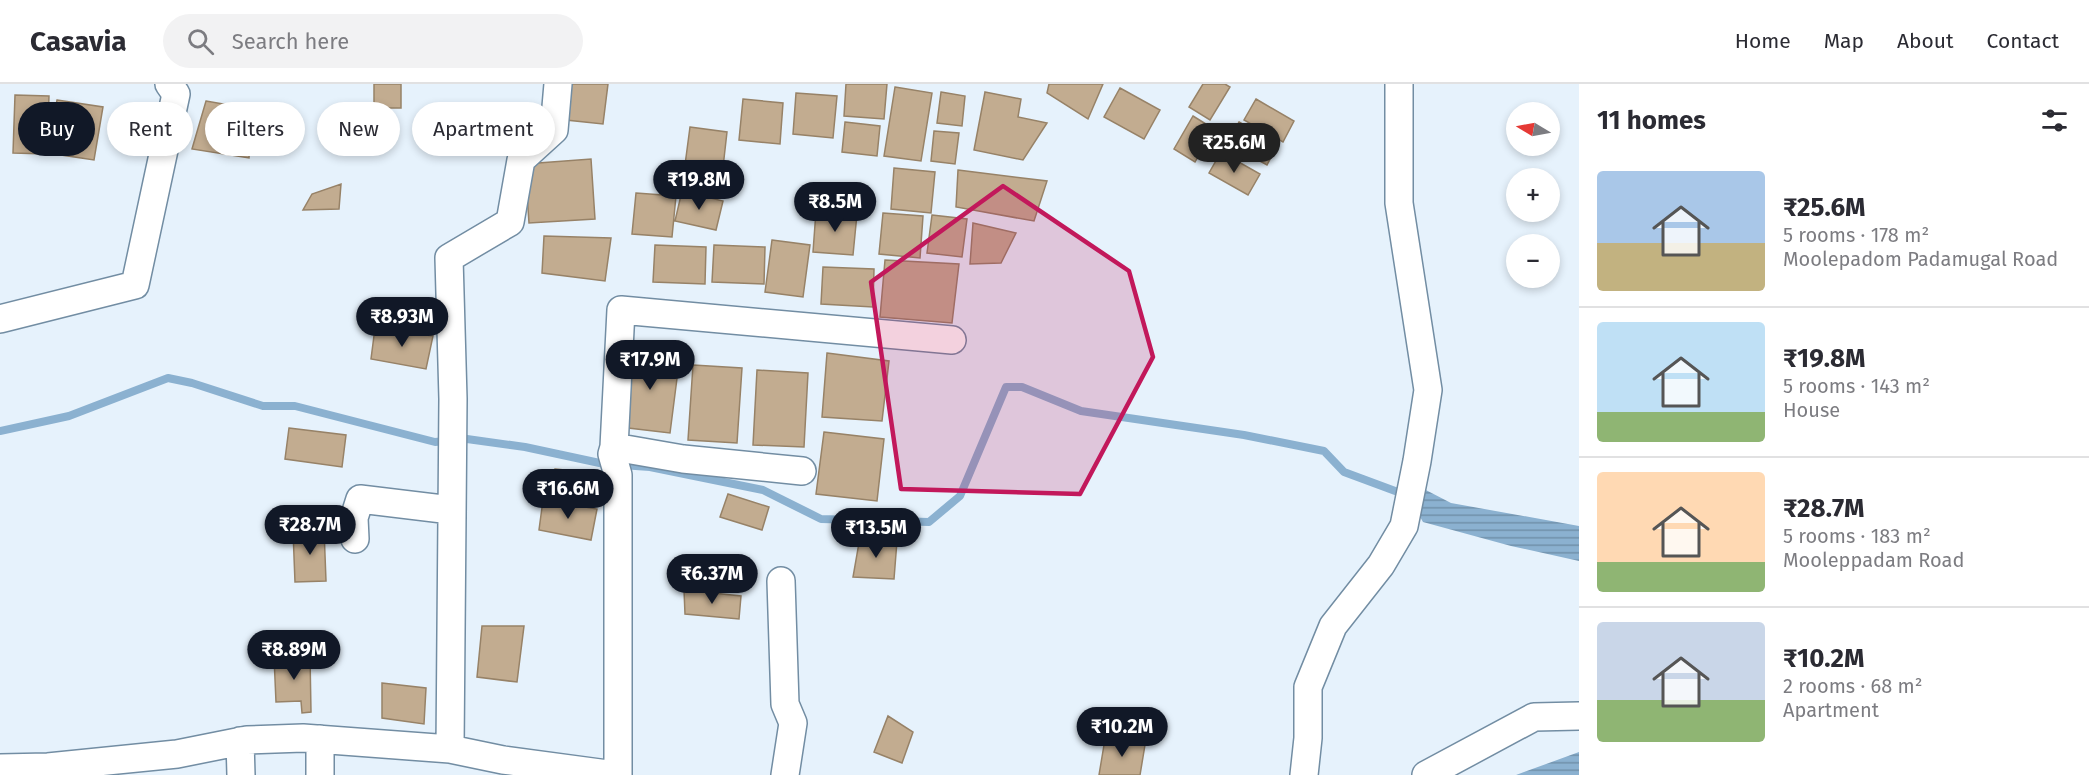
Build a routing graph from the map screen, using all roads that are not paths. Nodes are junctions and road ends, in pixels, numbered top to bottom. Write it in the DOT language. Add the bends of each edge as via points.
graph roads {
  1 [pos="168,84"];
  2 [pos="558,84"];
  3 [pos="1399,84"];
  4 [pos="0,319"];
  5 [pos="952,340"];
  6 [pos="615,459"];
  7 [pos="802,471"];
  8 [pos="451,510"];
  9 [pos="355,539"];
  10 [pos="781,581"];
  11 [pos="1579,716"];
  12 [pos="320,739"];
  13 [pos="240,741"];
  14 [pos="450,749"];
  15 [pos="154,766"];
  16 [pos="504,767"];
  17 [pos="8,770"];
  18 [pos="241,775"];
  19 [pos="320,775"];
  20 [pos="616,775"];
  21 [pos="785,775"];
  22 [pos="1304,775"];
  23 [pos="1426,775"];
  1 -- 4 [label="street" via="176,94 135,285"];
  2 -- 8 [label="street" via="554,130 521,160 510,222 449,258"];
  3 -- 22 [label="street" via="1400,203 1428,390 1404,526 1381,565 1333,626 1308,687"];
  5 -- 6 [label="street" via="621,310"];
  6 -- 7 [label="street" via="683,459"];
  6 -- 20 [label="street"];
  8 -- 9 [label="street" via="360,499 354,518"];
  8 -- 14 [label="street"];
  10 -- 21 [label="street" via="785,704 793,723"];
  11 -- 23 [label="street" via="1534,717"];
  12 -- 13 [label="street"];
  12 -- 14 [label="street"];
  12 -- 19 [label="street"];
  13 -- 15 [label="street" via="177,754"];
  13 -- 18 [label="street"];
  14 -- 16 [label="street"];
  15 -- 17 [label="street"];
  16 -- 20 [label="street"];
}
